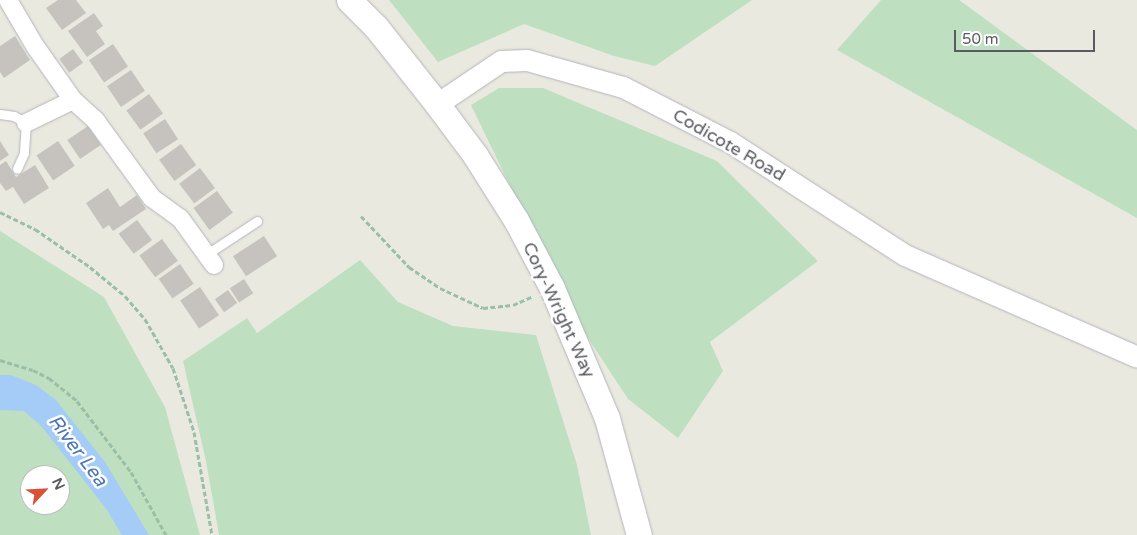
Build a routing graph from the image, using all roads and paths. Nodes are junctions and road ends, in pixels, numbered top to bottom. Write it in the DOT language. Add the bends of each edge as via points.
graph roads {
  1 [pos="8,0"];
  2 [pos="349,0"];
  3 [pos="73,100"];
  4 [pos="437,104"];
  5 [pos="0,114"];
  6 [pos="26,123"];
  7 [pos="17,169"];
  8 [pos="0,212"];
  9 [pos="361,216"];
  10 [pos="257,221"];
  11 [pos="211,259"];
  12 [pos="552,288"];
  13 [pos="1137,357"];
  14 [pos="0,360"];
  15 [pos="166,535"];
  16 [pos="212,535"];
  17 [pos="639,535"];
  1 -- 3 [label="street"];
  2 -- 4 [label="main road" via="376,27"];
  3 -- 6 [label="street"];
  3 -- 11 [label="street" via="96,121 152,198 180,218"];
  4 -- 12 [label="main road, Cory-Wright Way" via="475,154 516,220"];
  4 -- 13 [label="street, Codicote Road" via="501,61 527,60 623,87 730,142 905,255"];
  5 -- 6 [label="lane" via="14,116"];
  6 -- 7 [label="lane" via="24,153"];
  8 -- 16 [label="path" via="35,230 90,267 125,296 145,319 174,368 194,432"];
  9 -- 12 [label="path" via="409,266 440,288 483,308 513,305"];
  10 -- 11 [label="lane"];
  12 -- 17 [label="main road, Cory-Wright Way" via="607,418"];
  14 -- 15 [label="path" via="49,378 78,401 131,472"];
}
